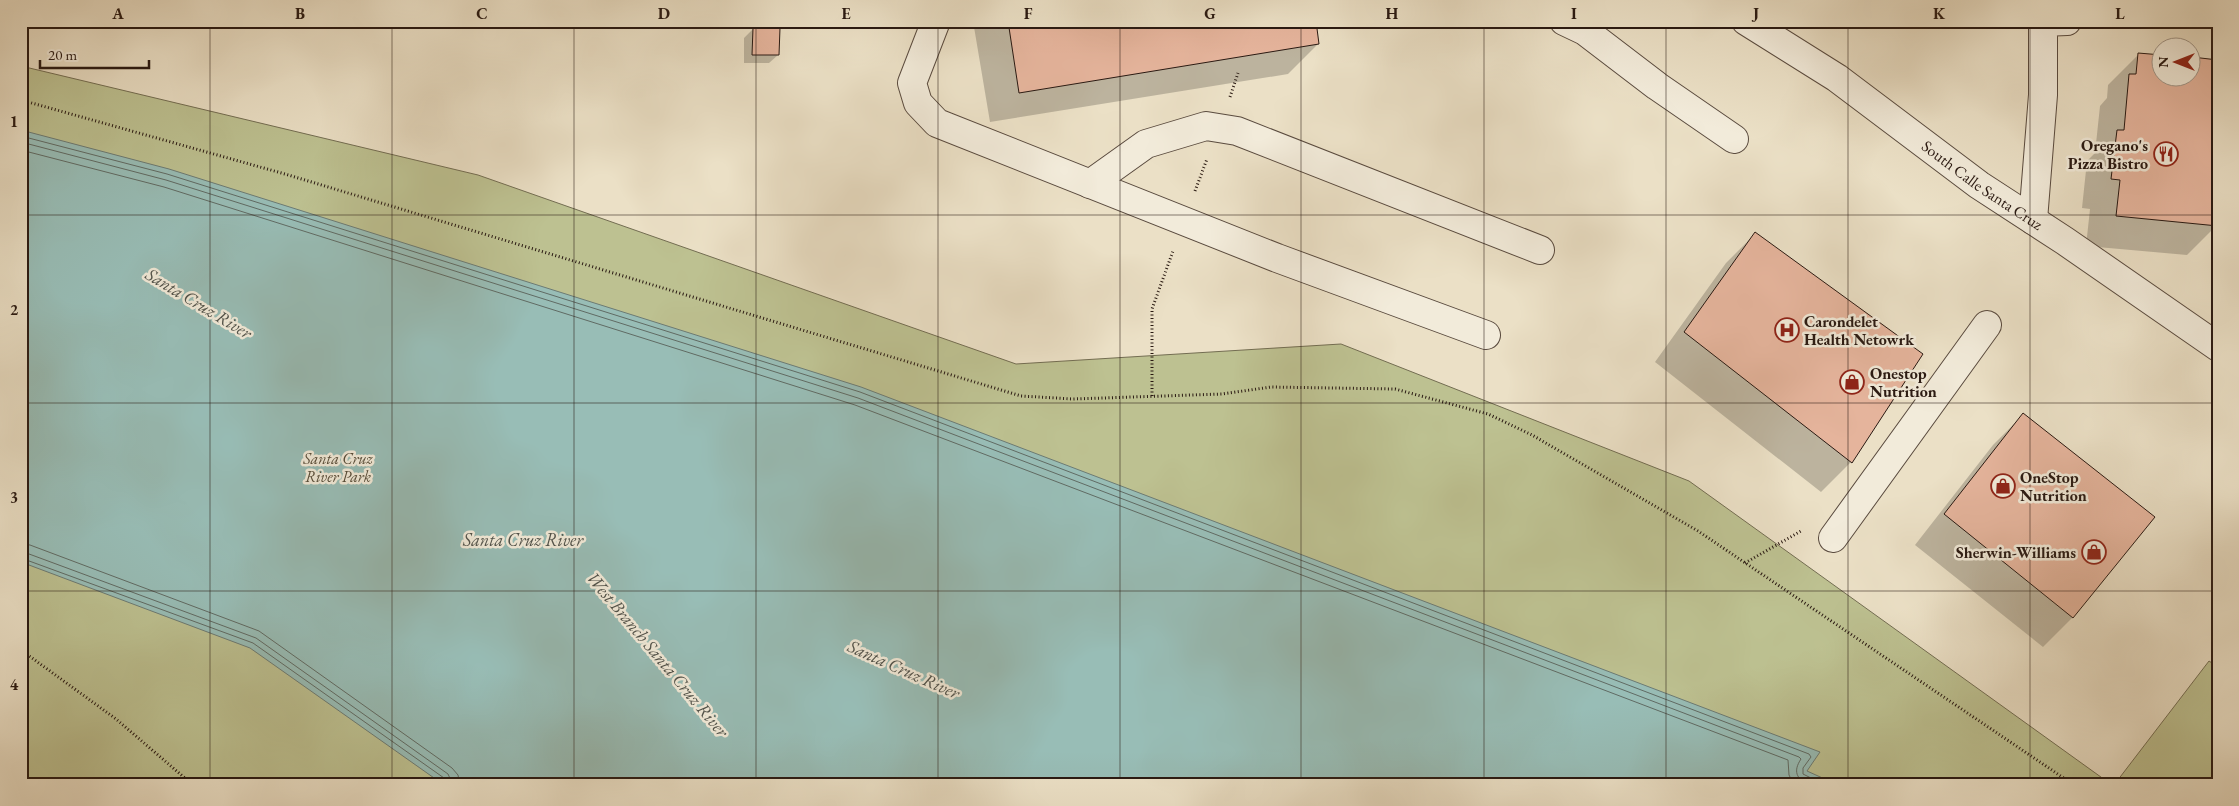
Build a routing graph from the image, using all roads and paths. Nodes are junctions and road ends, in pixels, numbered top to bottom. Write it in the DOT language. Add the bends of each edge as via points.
graph roads {
  1 [pos="936,21"];
  2 [pos="1564,21"];
  3 [pos="1746,21"];
  4 [pos="2067,21"];
  5 [pos="21,100"];
  6 [pos="1734,139"];
  7 [pos="1090,184"];
  8 [pos="2032,220"];
  9 [pos="1540,250"];
  10 [pos="1988,325"];
  11 [pos="1486,335"];
  12 [pos="2218,347"];
  13 [pos="1805,529"];
  14 [pos="1833,538"];
  15 [pos="1745,563"];
  16 [pos="21,650"];
  17 [pos="193,785"];
  18 [pos="2074,785"];
  1 -- 7 [label="street" via="912,84 918,103 937,123"];
  2 -- 6 [label="street" via="1585,31"];
  3 -- 8 [label="street, South Calle Santa Cruz" via="1836,78 1979,185"];
  4 -- 8 [label="street" via="2043,22 2043,95"];
  5 -- 15 [label="path" via="285,174 1021,396 1073,398 1222,394 1271,387 1395,389 1488,414 1532,435"];
  7 -- 9 [label="street" via="1146,144 1206,126 1237,130"];
  7 -- 11 [label="street" via="1277,258"];
  8 -- 12 [label="street, South Calle Santa Cruz"];
  10 -- 14 [label="street"];
  13 -- 15 [label="path"];
  15 -- 18 [label="path"];
  16 -- 17 [label="path" via="116,719"];
}
